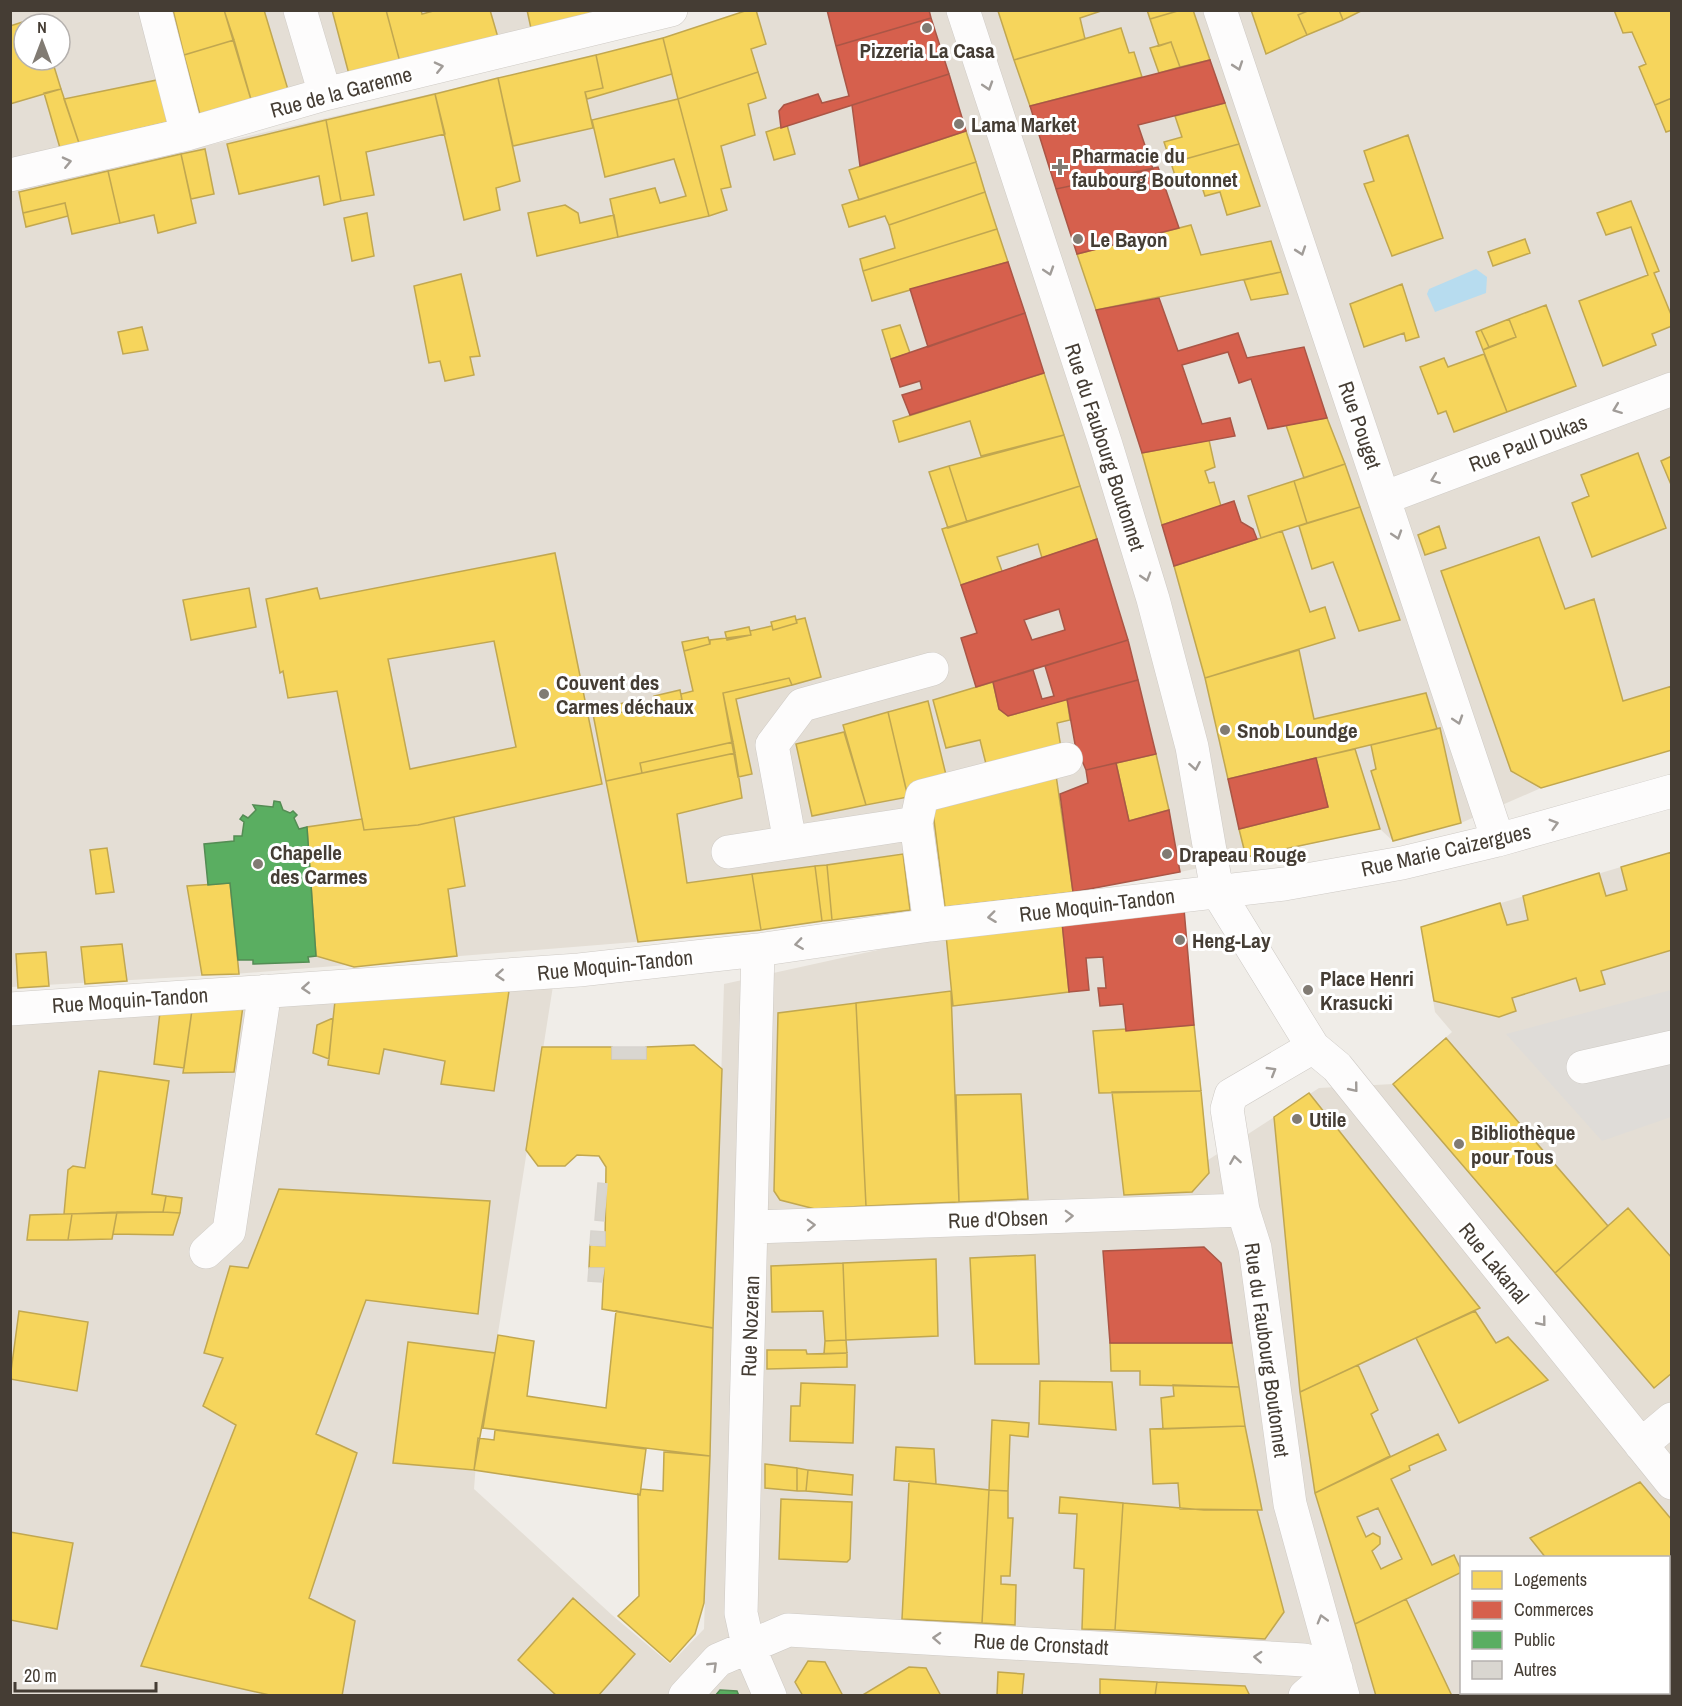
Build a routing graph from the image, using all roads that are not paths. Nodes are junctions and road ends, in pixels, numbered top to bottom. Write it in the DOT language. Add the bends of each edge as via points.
graph roads {
  1 [pos="155,10"];
  2 [pos="300,10"];
  3 [pos="963,10"];
  4 [pos="1220,10"];
  5 [pos="660,12"];
  6 [pos="325,94"];
  7 [pos="187,134"];
  8 [pos="10,175"];
  9 [pos="1671,389"];
  10 [pos="1384,498"];
  11 [pos="932,669"];
  12 [pos="1066,759"];
  13 [pos="1671,791"];
  14 [pos="916,823"];
  15 [pos="1498,840"];
  16 [pos="790,842"];
  17 [pos="728,852"];
  18 [pos="1217,891"];
  19 [pos="930,925"];
  20 [pos="758,950"];
  21 [pos="265,991"];
  22 [pos="10,1009"];
  23 [pos="1313,1047"];
  24 [pos="1671,1047"];
  25 [pos="1583,1067"];
  26 [pos="1243,1210"];
  27 [pos="753,1227"];
  28 [pos="206,1252"];
  29 [pos="1671,1419"];
  30 [pos="1641,1446"];
  31 [pos="1671,1483"];
  32 [pos="748,1645"];
  33 [pos="1340,1682"];
  34 [pos="685,1695"];
  35 [pos="770,1695"];
  36 [pos="1305,1695"];
  1 -- 7 [label="street"];
  2 -- 6 [label="street"];
  3 -- 18 [label="street, Rue du Faubourg Boutonnet, one-way" via="1153,599 1192,747"];
  4 -- 10 [label="street, Rue Pouget, one-way"];
  6 -- 5 [label="street, Rue de la Garenne, one-way"];
  6 -- 7 [label="street, Rue de la Garenne"];
  8 -- 7 [label="street, Rue de la Garenne, one-way"];
  9 -- 10 [label="street, Rue Paul Dukas, one-way"];
  10 -- 15 [label="street, Rue Pouget, one-way"];
  11 -- 16 [label="street" via="802,705 772,745"];
  12 -- 14 [label="street" via="922,796"];
  15 -- 13 [label="street, Rue Marie Caizergues, one-way"];
  14 -- 16 [label="street"];
  14 -- 19 [label="street"];
  15 -- 18 [label="street, Rue Marie Caizergues" via="1402,863 1284,884"];
  16 -- 17 [label="street"];
  18 -- 19 [label="street, Rue Moquin-Tandon, one-way"];
  18 -- 23 [label="street"];
  19 -- 20 [label="street, Rue Moquin-Tandon, one-way"];
  20 -- 21 [label="street, Rue Moquin-Tandon, one-way" via="579,970"];
  20 -- 27 [label="street, Rue Nozeran"];
  21 -- 22 [label="street, Rue Moquin-Tandon"];
  21 -- 28 [label="street" via="229,1231"];
  26 -- 23 [label="street, Rue du Faubourg Boutonnet, one-way" via="1227,1109 1231,1095"];
  23 -- 30 [label="street, Rue Lakanal, one-way" via="1337,1067"];
  24 -- 25 [label="street"];
  27 -- 26 [label="street, Rue d'Obsen, one-way"];
  33 -- 26 [label="street, Rue du Faubourg Boutonnet, one-way" via="1290,1504 1255,1248"];
  27 -- 32 [label="street, Rue Nozeran" via="741,1613"];
  29 -- 30 [label="street"];
  30 -- 31 [label="street, Rue Lakanal"];
  33 -- 32 [label="street, Rue de Cronstadt, one-way" via="1304,1660 788,1630"];
  34 -- 32 [label="street, Rue de Cronstadt, one-way" via="718,1660"];
  32 -- 35 [label="street, Rue Nozeran"];
  33 -- 36 [label="street"];
}
